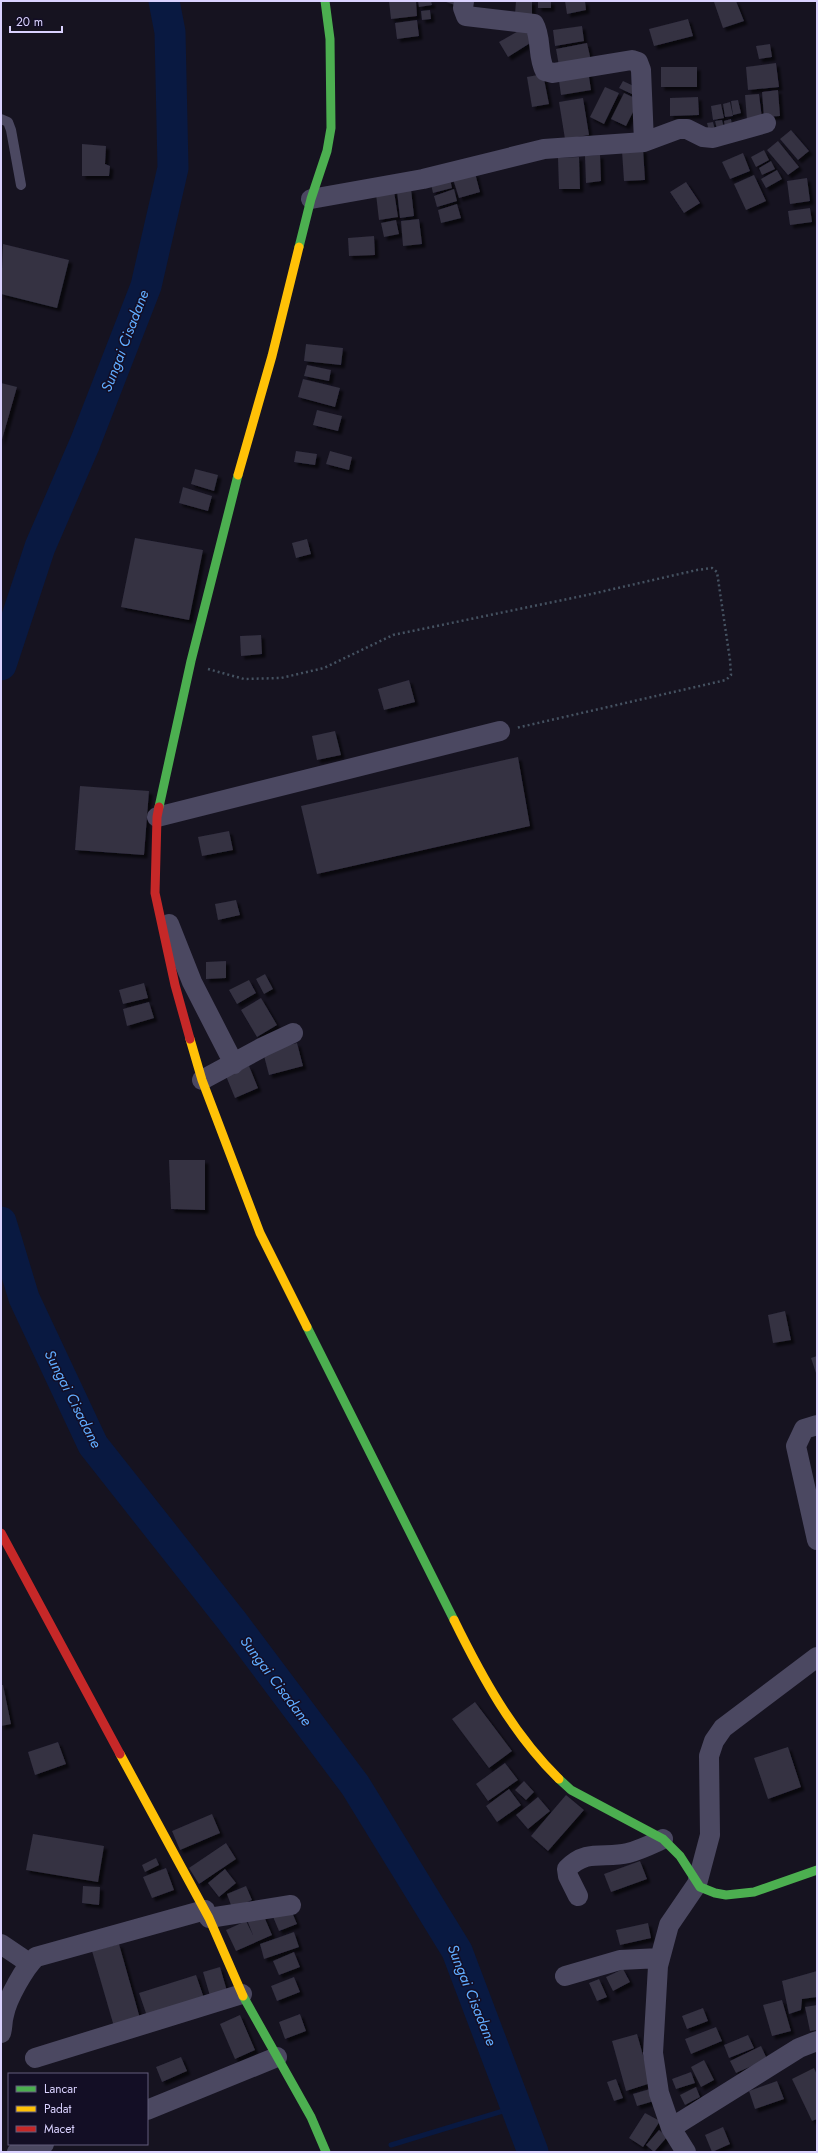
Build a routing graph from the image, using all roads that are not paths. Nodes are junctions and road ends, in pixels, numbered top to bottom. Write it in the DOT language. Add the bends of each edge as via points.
graph roads {
  1 [pos="325,1"];
  2 [pos="464,1"];
  3 [pos="1,119"];
  4 [pos="766,123"];
  5 [pos="644,142"];
  6 [pos="20,185"];
  7 [pos="311,199"];
  8 [pos="500,731"];
  9 [pos="158,817"];
  10 [pos="156,893"];
  11 [pos="293,1033"];
  12 [pos="234,1064"];
  13 [pos="202,1080"];
  14 [pos="817,1425"];
  15 [pos="1,1533"];
  16 [pos="817,1540"];
  17 [pos="817,1657"];
  18 [pos="663,1839"];
  19 [pos="817,1870"];
  20 [pos="697,1884"];
  21 [pos="578,1896"];
  22 [pos="291,1904"];
  23 [pos="207,1914"];
  24 [pos="1,1944"];
  25 [pos="660,1958"];
  26 [pos="29,1963"];
  27 [pos="565,1976"];
  28 [pos="242,1994"];
  29 [pos="1,2033"];
  30 [pos="817,2041"];
  31 [pos="277,2057"];
  32 [pos="36,2058"];
  33 [pos="148,2110"];
  34 [pos="671,2128"];
  35 [pos="41,2145"];
  36 [pos="17,2152"];
  37 [pos="326,2152"];
  38 [pos="686,2152"];
  1 -- 7 [label="street" via="330,33 331,128 327,151"];
  2 -- 5 [label="street" via="466,16 534,24 538,30 540,62 545,71 553,73 632,60 638,62 641,70"];
  3 -- 6 [label="lane" via="8,122 11,130"];
  4 -- 5 [label="street" via="713,138 703,137 688,129 678,129"];
  5 -- 7 [label="street" via="544,149 423,179"];
  7 -- 9 [label="street" via="272,356 228,508 191,661"];
  8 -- 9 [label="street"];
  9 -- 10 [label="street"];
  10 -- 12 [label="street" via="192,982"];
  10 -- 13 [label="street" via="171,971"];
  11 -- 12 [label="street"];
  12 -- 13 [label="street"];
  13 -- 18 [label="street" via="260,1233 482,1677 544,1764 571,1790"];
  14 -- 16 [label="street" via="804,1429 796,1446"];
  15 -- 23 [label="street"];
  17 -- 20 [label="street" via="723,1728 714,1741 709,1756 708,1772 710,1835"];
  18 -- 20 [label="street" via="680,1856"];
  18 -- 21 [label="street" via="627,1854 595,1854 572,1864 567,1869 568,1876"];
  19 -- 20 [label="street" via="754,1892 726,1895 715,1893"];
  20 -- 25 [label="street" via="669,1925"];
  22 -- 23 [label="street"];
  23 -- 26 [label="street" via="46,1953"];
  23 -- 28 [label="street"];
  24 -- 26 [label="street"];
  25 -- 27 [label="street" via="620,1960"];
  25 -- 34 [label="street" via="653,2053 659,2093"];
  26 -- 29 [label="street" via="8,2004"];
  28 -- 31 [label="street"];
  28 -- 32 [label="street"];
  30 -- 34 [label="street" via="799,2048"];
  31 -- 33 [label="street"];
  31 -- 37 [label="street" via="311,2117"];
  34 -- 38 [label="street"];
  35 -- 36 [label="street"];
}
